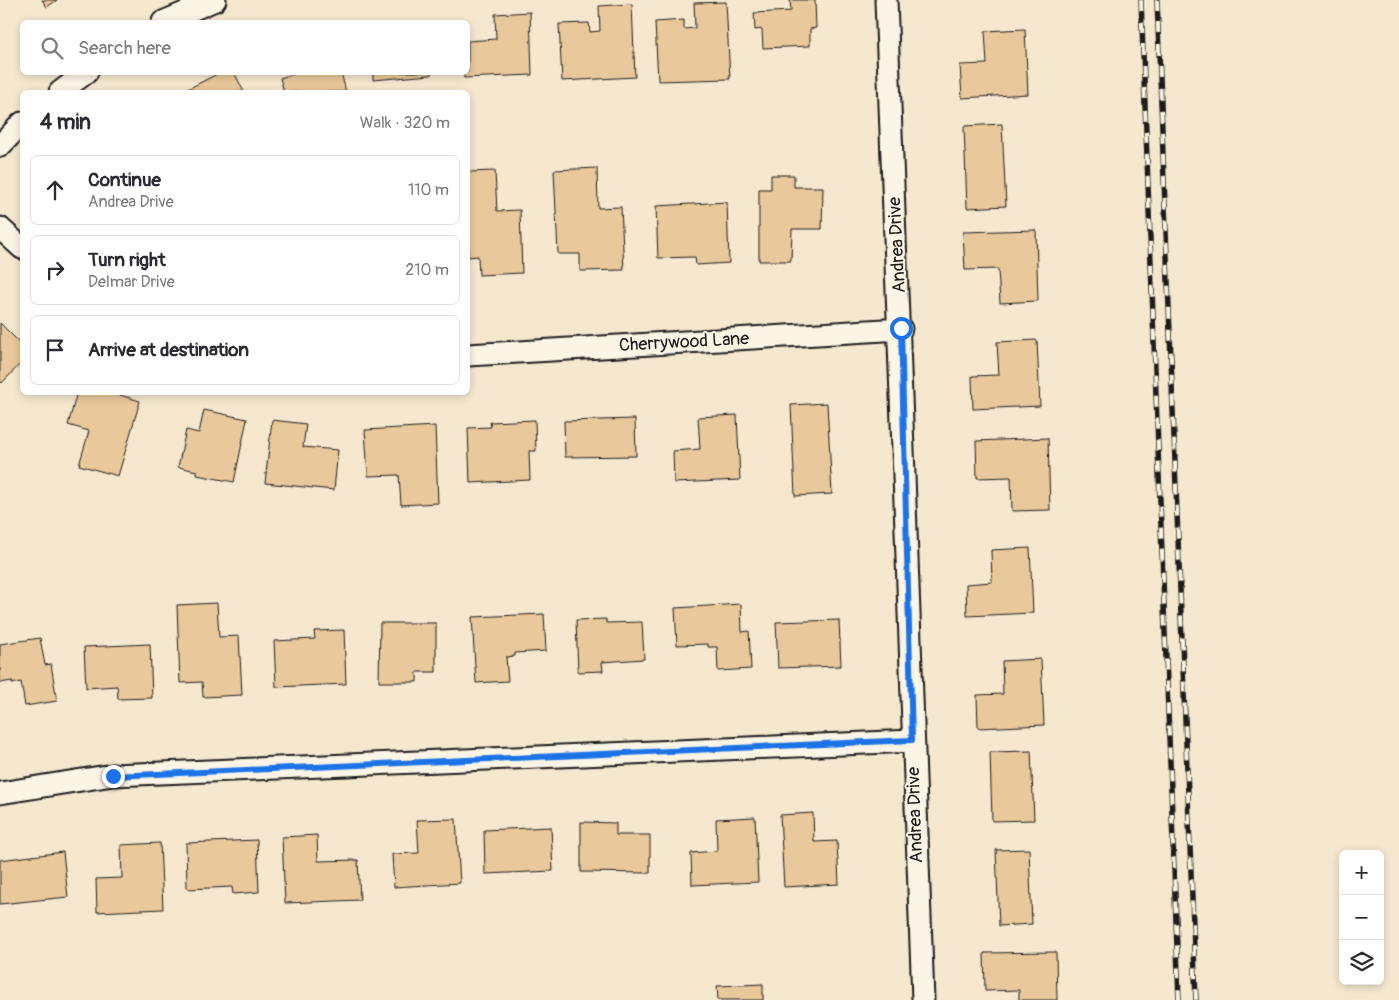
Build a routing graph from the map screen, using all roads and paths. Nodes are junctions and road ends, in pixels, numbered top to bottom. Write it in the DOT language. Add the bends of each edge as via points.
graph roads {
  1 [pos="215,0"];
  2 [pos="886,0"];
  3 [pos="168,20"];
  4 [pos="83,75"];
  5 [pos="63,90"];
  6 [pos="20,126"];
  7 [pos="0,146"];
  8 [pos="0,228"];
  9 [pos="20,246"];
  10 [pos="901,328"];
  11 [pos="470,355"];
  12 [pos="912,740"];
  13 [pos="0,794"];
  14 [pos="923,1000"];
  1 -- 3 [label="street"];
  2 -- 10 [label="street, Andrea Drive"];
  4 -- 5 [label="street"];
  6 -- 7 [label="street"];
  8 -- 9 [label="street"];
  10 -- 11 [label="street, Cherrywood Lane"];
  10 -- 12 [label="street, Andrea Drive"];
  12 -- 13 [label="street" via="113,776"];
  12 -- 14 [label="street, Andrea Drive"];
}
